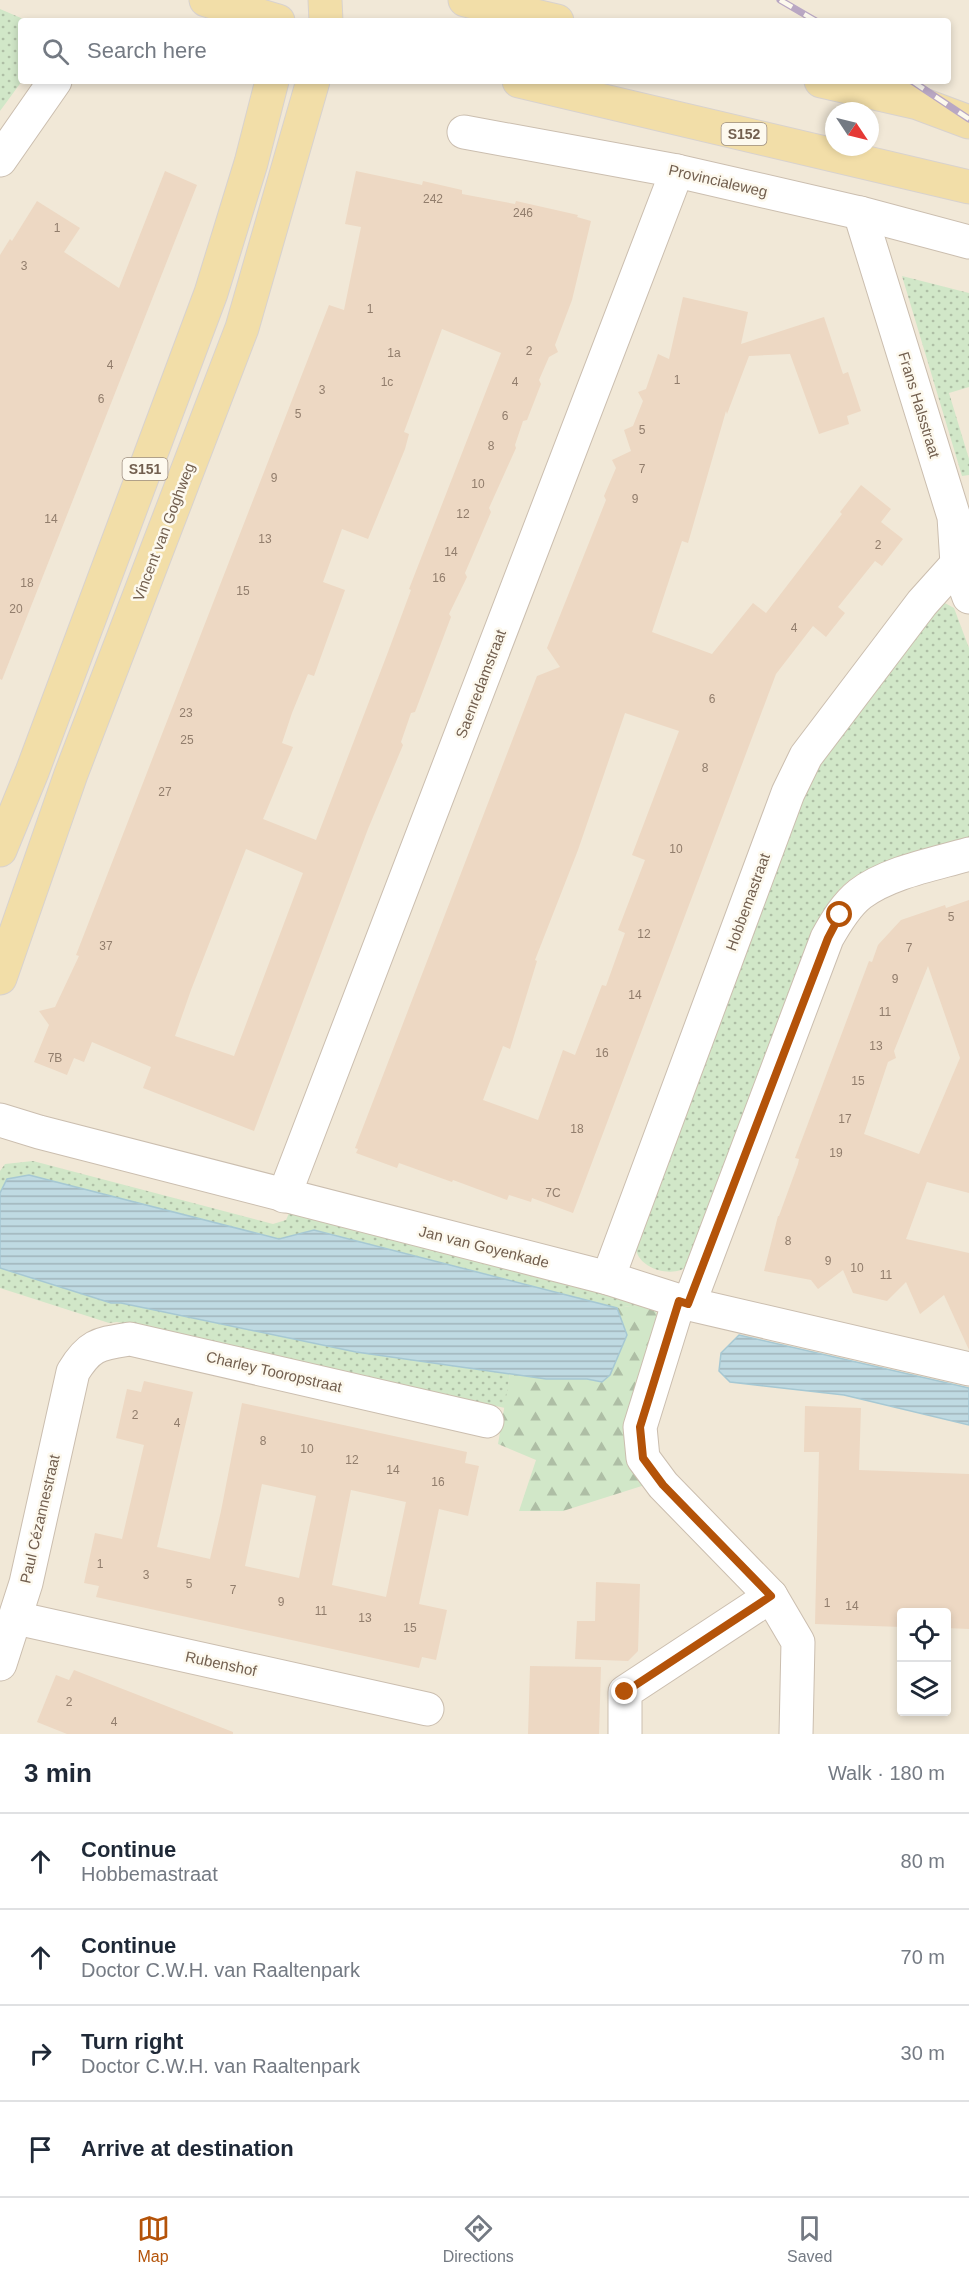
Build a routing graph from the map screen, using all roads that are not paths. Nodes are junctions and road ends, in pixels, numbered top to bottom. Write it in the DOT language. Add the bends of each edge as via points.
graph roads {
  1 [pos="206,0"];
  2 [pos="296,0"];
  3 [pos="325,0"];
  4 [pos="465,0"];
  5 [pos="269,18"];
  6 [pos="282,18"];
  7 [pos="326,18"];
  8 [pos="544,18"];
  9 [pos="53,84"];
  10 [pos="271,84"];
  11 [pos="312,84"];
  12 [pos="532,84"];
  13 [pos="834,84"];
  14 [pos="969,122"];
  15 [pos="464,132"];
  16 [pos="2,154"];
  17 [pos="677,171"];
  18 [pos="969,187"];
  19 [pos="860,213"];
  20 [pos="969,242"];
  21 [pos="962,512"];
  22 [pos="957,564"];
  23 [pos="969,597"];
  24 [pos="0,850"];
  25 [pos="969,854"];
  26 [pos="0,978"];
  27 [pos="0,1120"];
  28 [pos="284,1196"];
  29 [pos="608,1278"];
  30 [pos="684,1302"];
  31 [pos="969,1369"];
  32 [pos="73,1372"];
  33 [pos="487,1421"];
  34 [pos="771,1596"];
  35 [pos="16,1618"];
  36 [pos="0,1664"];
  37 [pos="427,1709"];
  38 [pos="625,1734"];
  39 [pos="796,1734"];
  1 -- 5 [label="main road"];
  2 -- 6 [label="main road"];
  3 -- 7 [label="main road"];
  4 -- 8 [label="main road"];
  9 -- 16 [label="street"];
  10 -- 24 [label="main road, S151" via="211,292"];
  11 -- 26 [label="main road, Vincent van Goghweg / S151" via="242,328 71,774"];
  12 -- 18 [label="main road, S152"];
  13 -- 14 [label="main road" via="918,103"];
  15 -- 17 [label="street, Provincialeweg"];
  17 -- 19 [label="street, Provincialeweg"];
  17 -- 28 [label="street, Saenredamstraat"];
  19 -- 20 [label="street, Provincialeweg"];
  19 -- 21 [label="street, Frans Halsstraat"];
  21 -- 22 [label="street, Frans Halsstraat"];
  22 -- 23 [label="street, Frans Halsstraat"];
  22 -- 29 [label="street, Hobbemastraat" via="922,603 806,756 788,793"];
  25 -- 30 [label="street" via="879,881 840,915"];
  27 -- 28 [label="street, Jan van Goyenkade"];
  28 -- 29 [label="street, Jan van Goyenkade"];
  29 -- 30 [label="street, Jan van Goyenkade"];
  30 -- 31 [label="street, Jan van Goyenkade"];
  30 -- 34 [label="street" via="640,1427 643,1458 663,1485"];
  32 -- 33 [label="street, Charley Tooropstraat" via="84,1354 103,1343 130,1339"];
  32 -- 35 [label="street, Paul Cézannestraat"];
  34 -- 38 [label="street" via="625,1692"];
  34 -- 39 [label="street" via="798,1642"];
  35 -- 36 [label="street, Paul Cézannestraat"];
  35 -- 37 [label="street, Rubenshof"];
}
